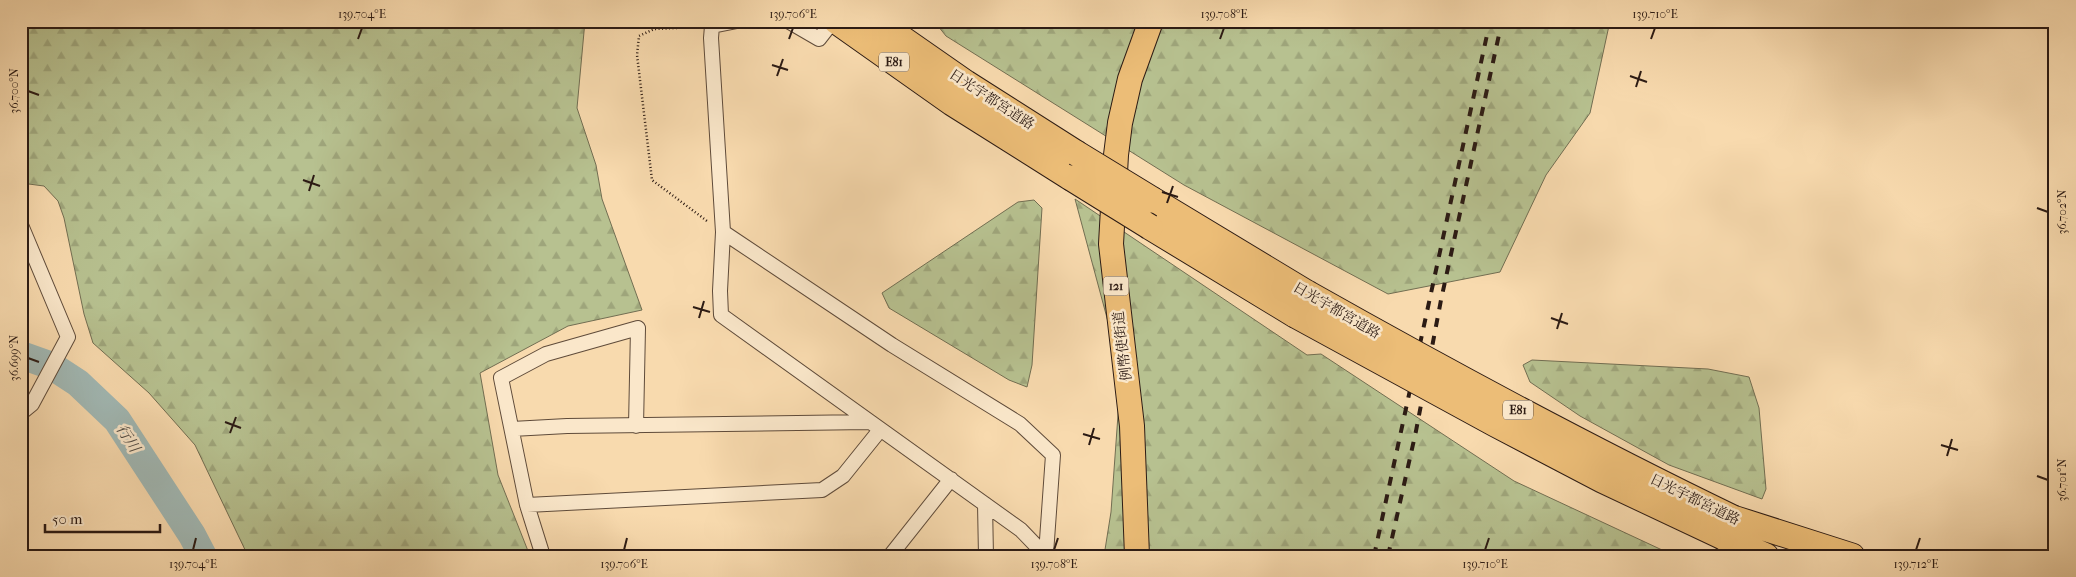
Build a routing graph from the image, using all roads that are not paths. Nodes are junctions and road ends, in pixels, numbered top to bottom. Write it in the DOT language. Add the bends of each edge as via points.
graph roads {
  1 [pos="737,21"];
  2 [pos="788,21"];
  3 [pos="834,21"];
  4 [pos="877,21"];
  5 [pos="1151,21"];
  6 [pos="959,93"];
  7 [pos="21,225"];
  8 [pos="723,232"];
  9 [pos="27,409"];
  10 [pos="636,426"];
  11 [pos="874,426"];
  12 [pos="512,429"];
  13 [pos="951,480"];
  14 [pos="985,504"];
  15 [pos="527,505"];
  16 [pos="1728,527"];
  17 [pos="1046,555"];
  18 [pos="542,556"];
  19 [pos="890,556"];
  20 [pos="986,556"];
  21 [pos="1137,556"];
  22 [pos="1766,556"];
  23 [pos="1821,556"];
  24 [pos="1852,556"];
  1 -- 8 [label="street" via="712,26 710,38"];
  2 -- 3 [label="street" via="819,40"];
  3 -- 6 [label="highway, 日光宇都宮道路 / E81"];
  4 -- 6 [label="highway, 日光宇都宮道路 / E81"];
  5 -- 21 [label="highway, 例幣使街道 / 121" via="1130,79 1120,122 1111,244 1132,426"];
  6 -- 16 [label="highway, 日光宇都宮道路 / E81, bridge" via="1076,153 1307,293"];
  6 -- 16 [label="highway, 日光宇都宮道路 / E81, bridge" via="1071,178 1295,315 1602,480"];
  7 -- 9 [label="street" via="68,337"];
  8 -- 11 [label="street" via="721,315"];
  8 -- 17 [label="street" via="892,345 1020,424 1053,455"];
  10 -- 11 [label="street"];
  10 -- 12 [label="street"];
  10 -- 12 [label="street" via="638,328 546,354 501,378"];
  11 -- 13 [label="street"];
  11 -- 15 [label="street" via="843,476 822,490"];
  12 -- 15 [label="street"];
  13 -- 14 [label="street"];
  13 -- 19 [label="street"];
  14 -- 17 [label="street" via="1021,530"];
  14 -- 20 [label="street"];
  15 -- 18 [label="street"];
  16 -- 22 [label="highway, 日光宇都宮道路 / E81"];
  16 -- 23 [label="highway, 日光宇都宮道路 / E81"];
  16 -- 24 [label="highway"];
}
